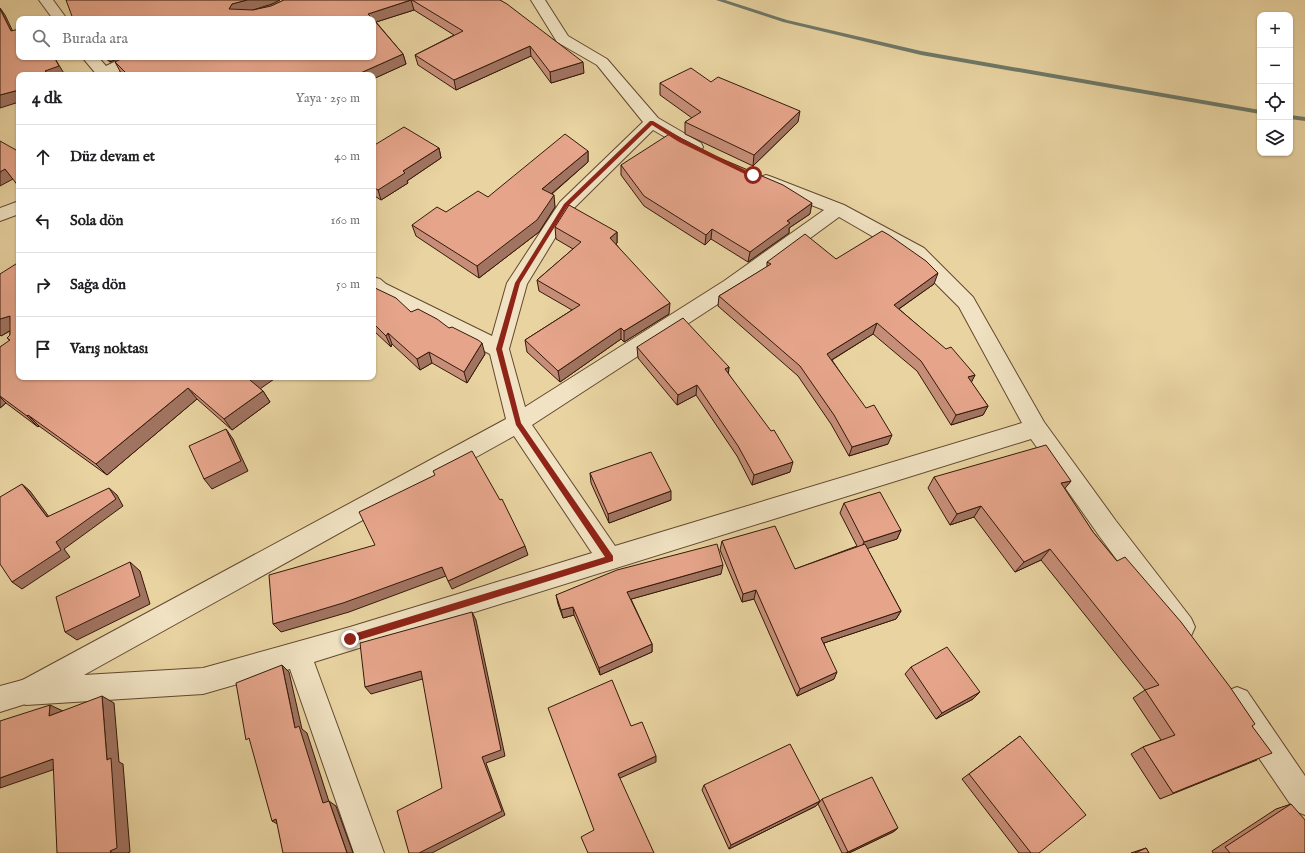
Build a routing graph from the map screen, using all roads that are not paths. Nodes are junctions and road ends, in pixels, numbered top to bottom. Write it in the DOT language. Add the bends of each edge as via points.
graph roads {
  1 [pos="46,0"];
  2 [pos="538,0"];
  3 [pos="58,16"];
  4 [pos="92,60"];
  5 [pos="130,60"];
  6 [pos="102,72"];
  7 [pos="108,72"];
  8 [pos="652,122"];
  9 [pos="710,154"];
  10 [pos="753,175"];
  11 [pos="16,208"];
  12 [pos="838,209"];
  13 [pos="0,215"];
  14 [pos="376,286"];
  15 [pos="499,349"];
  16 [pos="518,423"];
  17 [pos="1036,428"];
  18 [pos="610,559"];
  19 [pos="1198,648"];
  20 [pos="298,654"];
  21 [pos="1226,685"];
  22 [pos="26,692"];
  23 [pos="0,699"];
  24 [pos="1305,801"];
  25 [pos="369,853"];
  1 -- 3 [label="street"];
  2 -- 8 [label="street" via="562,39 602,62"];
  4 -- 6 [label="street"];
  5 -- 7 [label="street"];
  8 -- 9 [label="street"];
  8 -- 15 [label="street" via="566,206 518,283"];
  10 -- 12 [label="street"];
  11 -- 13 [label="street"];
  12 -- 16 [label="street" via="731,286"];
  12 -- 17 [label="street" via="917,253 966,302"];
  14 -- 15 [label="street"];
  15 -- 16 [label="street"];
  16 -- 18 [label="street"];
  16 -- 22 [label="street"];
  17 -- 18 [label="street"];
  17 -- 19 [label="street"];
  18 -- 20 [label="street"];
  20 -- 22 [label="street" via="203,681"];
  20 -- 25 [label="street"];
  21 -- 24 [label="street"];
  22 -- 23 [label="street"];
}
